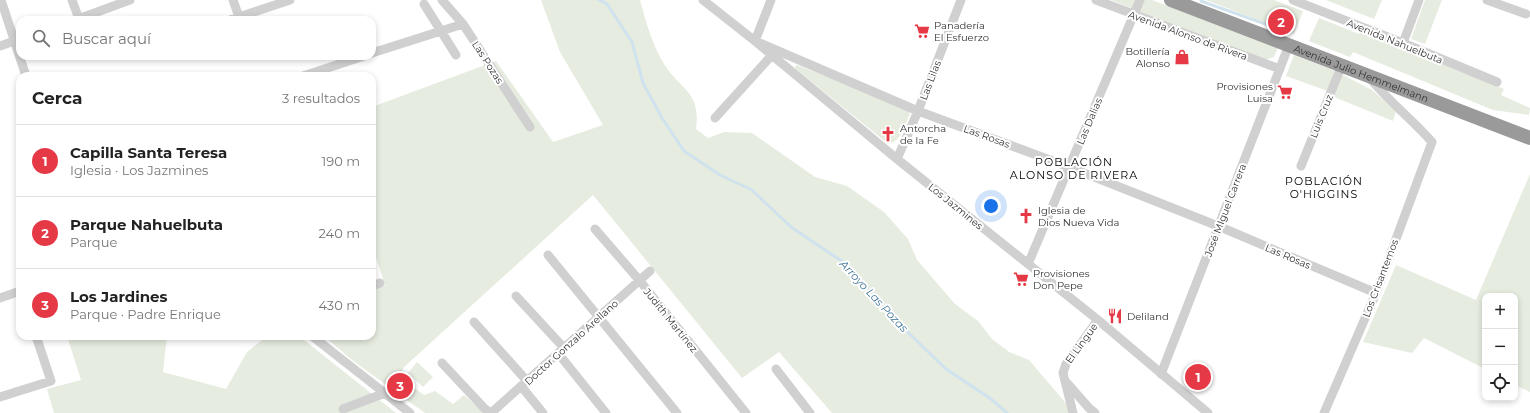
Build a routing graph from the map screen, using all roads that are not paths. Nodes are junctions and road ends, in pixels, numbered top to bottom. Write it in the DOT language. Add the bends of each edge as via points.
graph roads {
  1 [pos="1,0"];
  2 [pos="72,0"];
  3 [pos="130,0"];
  4 [pos="233,0"];
  5 [pos="290,0"];
  6 [pos="442,0"];
  7 [pos="703,0"];
  8 [pos="771,0"];
  9 [pos="961,0"];
  10 [pos="1096,0"];
  11 [pos="1140,0"];
  12 [pos="1171,0"];
  13 [pos="1293,0"];
  14 [pos="1419,0"];
  15 [pos="1487,0"];
  16 [pos="1498,2"];
  17 [pos="424,4"];
  18 [pos="1192,4"];
  19 [pos="1314,4"];
  20 [pos="1526,14"];
  21 [pos="1134,15"];
  22 [pos="76,16"];
  23 [pos="85,16"];
  24 [pos="239,16"];
  25 [pos="242,16"];
  26 [pos="463,24"];
  27 [pos="441,31"];
  28 [pos="16,35"];
  29 [pos="16,41"];
  30 [pos="755,41"];
  31 [pos="1403,43"];
  32 [pos="1289,45"];
  33 [pos="0,46"];
  34 [pos="376,52"];
  35 [pos="456,55"];
  36 [pos="772,55"];
  37 [pos="22,60"];
  38 [pos="352,60"];
  39 [pos="1342,65"];
  40 [pos="1280,69"];
  41 [pos="25,72"];
  42 [pos="315,72"];
  43 [pos="1367,75"];
  44 [pos="1497,82"];
  45 [pos="918,110"];
  46 [pos="715,118"];
  47 [pos="530,127"];
  48 [pos="1530,138"];
  49 [pos="897,159"];
  50 [pos="1301,166"];
  51 [pos="1069,167"];
  52 [pos="1218,226"];
  53 [pos="594,229"];
  54 [pos="548,255"];
  55 [pos="1028,264"];
  56 [pos="650,272"];
  57 [pos="640,281"];
  58 [pos="16,293"];
  59 [pos="1376,293"];
  60 [pos="516,296"];
  61 [pos="0,298"];
  62 [pos="599,317"];
  63 [pos="1098,320"];
  64 [pos="474,322"];
  65 [pos="37,340"];
  66 [pos="317,340"];
  67 [pos="561,351"];
  68 [pos="442,363"];
  69 [pos="776,369"];
  70 [pos="1161,374"];
  71 [pos="1066,382"];
  72 [pos="524,384"];
  73 [pos="385,393"];
  74 [pos="0,397"];
  75 [pos="343,409"];
  76 [pos="409,413"];
  77 [pos="491,413"];
  78 [pos="543,413"];
  79 [pos="606,413"];
  80 [pos="677,413"];
  81 [pos="746,413"];
  82 [pos="810,413"];
  83 [pos="1073,413"];
  84 [pos="1095,413"];
  85 [pos="1208,413"];
  86 [pos="1324,413"];
  1 -- 28 [label="street"];
  2 -- 22 [label="street"];
  3 -- 23 [label="street"];
  4 -- 24 [label="street"];
  5 -- 25 [label="street"];
  6 -- 26 [label="street, Las Pozas"];
  7 -- 30 [label="street, Los Jazmines"];
  8 -- 30 [label="street"];
  9 -- 45 [label="street, Las Lilas"];
  10 -- 21 [label="street, Avenida Alonso de Rivera"];
  11 -- 21 [label="street, Las Dalias"];
  12 -- 18 [label="highway, Avenida Julio Hemmelmann"];
  13 -- 19 [label="street, Avenida Nahuelbuta"];
  14 -- 31 [label="street"];
  15 -- 16 [label="street"];
  16 -- 20 [label="street"];
  17 -- 27 [label="street"];
  18 -- 32 [label="highway, Avenida Julio Hemmelmann"];
  19 -- 31 [label="street, Avenida Nahuelbuta"];
  21 -- 40 [label="street, Avenida Alonso de Rivera"];
  21 -- 51 [label="street, Las Dalias"];
  26 -- 27 [label="street"];
  26 -- 47 [label="street, Las Pozas"];
  27 -- 34 [label="street"];
  27 -- 35 [label="street"];
  29 -- 33 [label="street"];
  30 -- 36 [label="street, Los Jazmines"];
  30 -- 45 [label="street, Las Rosas"];
  31 -- 44 [label="street, Avenida Nahuelbuta"];
  32 -- 39 [label="highway, Avenida Julio Hemmelmann"];
  32 -- 40 [label="street, José MIguel Carrera"];
  36 -- 46 [label="street"];
  36 -- 49 [label="street, Los Jazmines"];
  37 -- 41 [label="street"];
  38 -- 42 [label="street"];
  39 -- 43 [label="highway, Avenida Julio Hemmelmann"];
  39 -- 50 [label="street, Luis Cruz"];
  40 -- 52 [label="street, José MIguel Carrera"];
  43 -- 48 [label="highway, Avenida Julio Hemmelmann"];
  43 -- 59 [label="street, Los Crisantemos" via="1380,92 1432,142"];
  45 -- 49 [label="street, Las Lilas"];
  45 -- 51 [label="street, Las Rosas"];
  49 -- 55 [label="street, Los Jazmines"];
  51 -- 52 [label="street, Las Rosas"];
  51 -- 55 [label="street, Las Dalias"];
  52 -- 59 [label="street, Las Rosas"];
  52 -- 70 [label="street, José MIguel Carrera"];
  53 -- 57 [label="street, Judith Martínez"];
  54 -- 62 [label="street"];
  55 -- 63 [label="street, Los Jazmines"];
  56 -- 57 [label="street, Doctor Gonzalo Arellano"];
  57 -- 62 [label="street, Doctor Gonzalo Arellano"];
  57 -- 81 [label="street, Judith Martínez"];
  58 -- 61 [label="street"];
  59 -- 86 [label="street, Los Crisantemos"];
  60 -- 67 [label="street"];
  62 -- 67 [label="street, Doctor Gonzalo Arellano"];
  62 -- 80 [label="street"];
  63 -- 70 [label="street, Los Jazmines"];
  63 -- 71 [label="street, El Lingue" via="1066,364 1063,373"];
  64 -- 72 [label="street"];
  65 -- 74 [label="street" via="51,381"];
  66 -- 73 [label="street"];
  67 -- 72 [label="street, Doctor Gonzalo Arellano"];
  67 -- 79 [label="street"];
  68 -- 77 [label="street"];
  69 -- 82 [label="street"];
  70 -- 85 [label="street, Los Jazmines"];
  71 -- 83 [label="street, El Lingue"];
  71 -- 84 [label="street"];
  72 -- 77 [label="street, Doctor Gonzalo Arellano"];
  72 -- 78 [label="street"];
  73 -- 75 [label="street"];
  73 -- 76 [label="street"];
}
